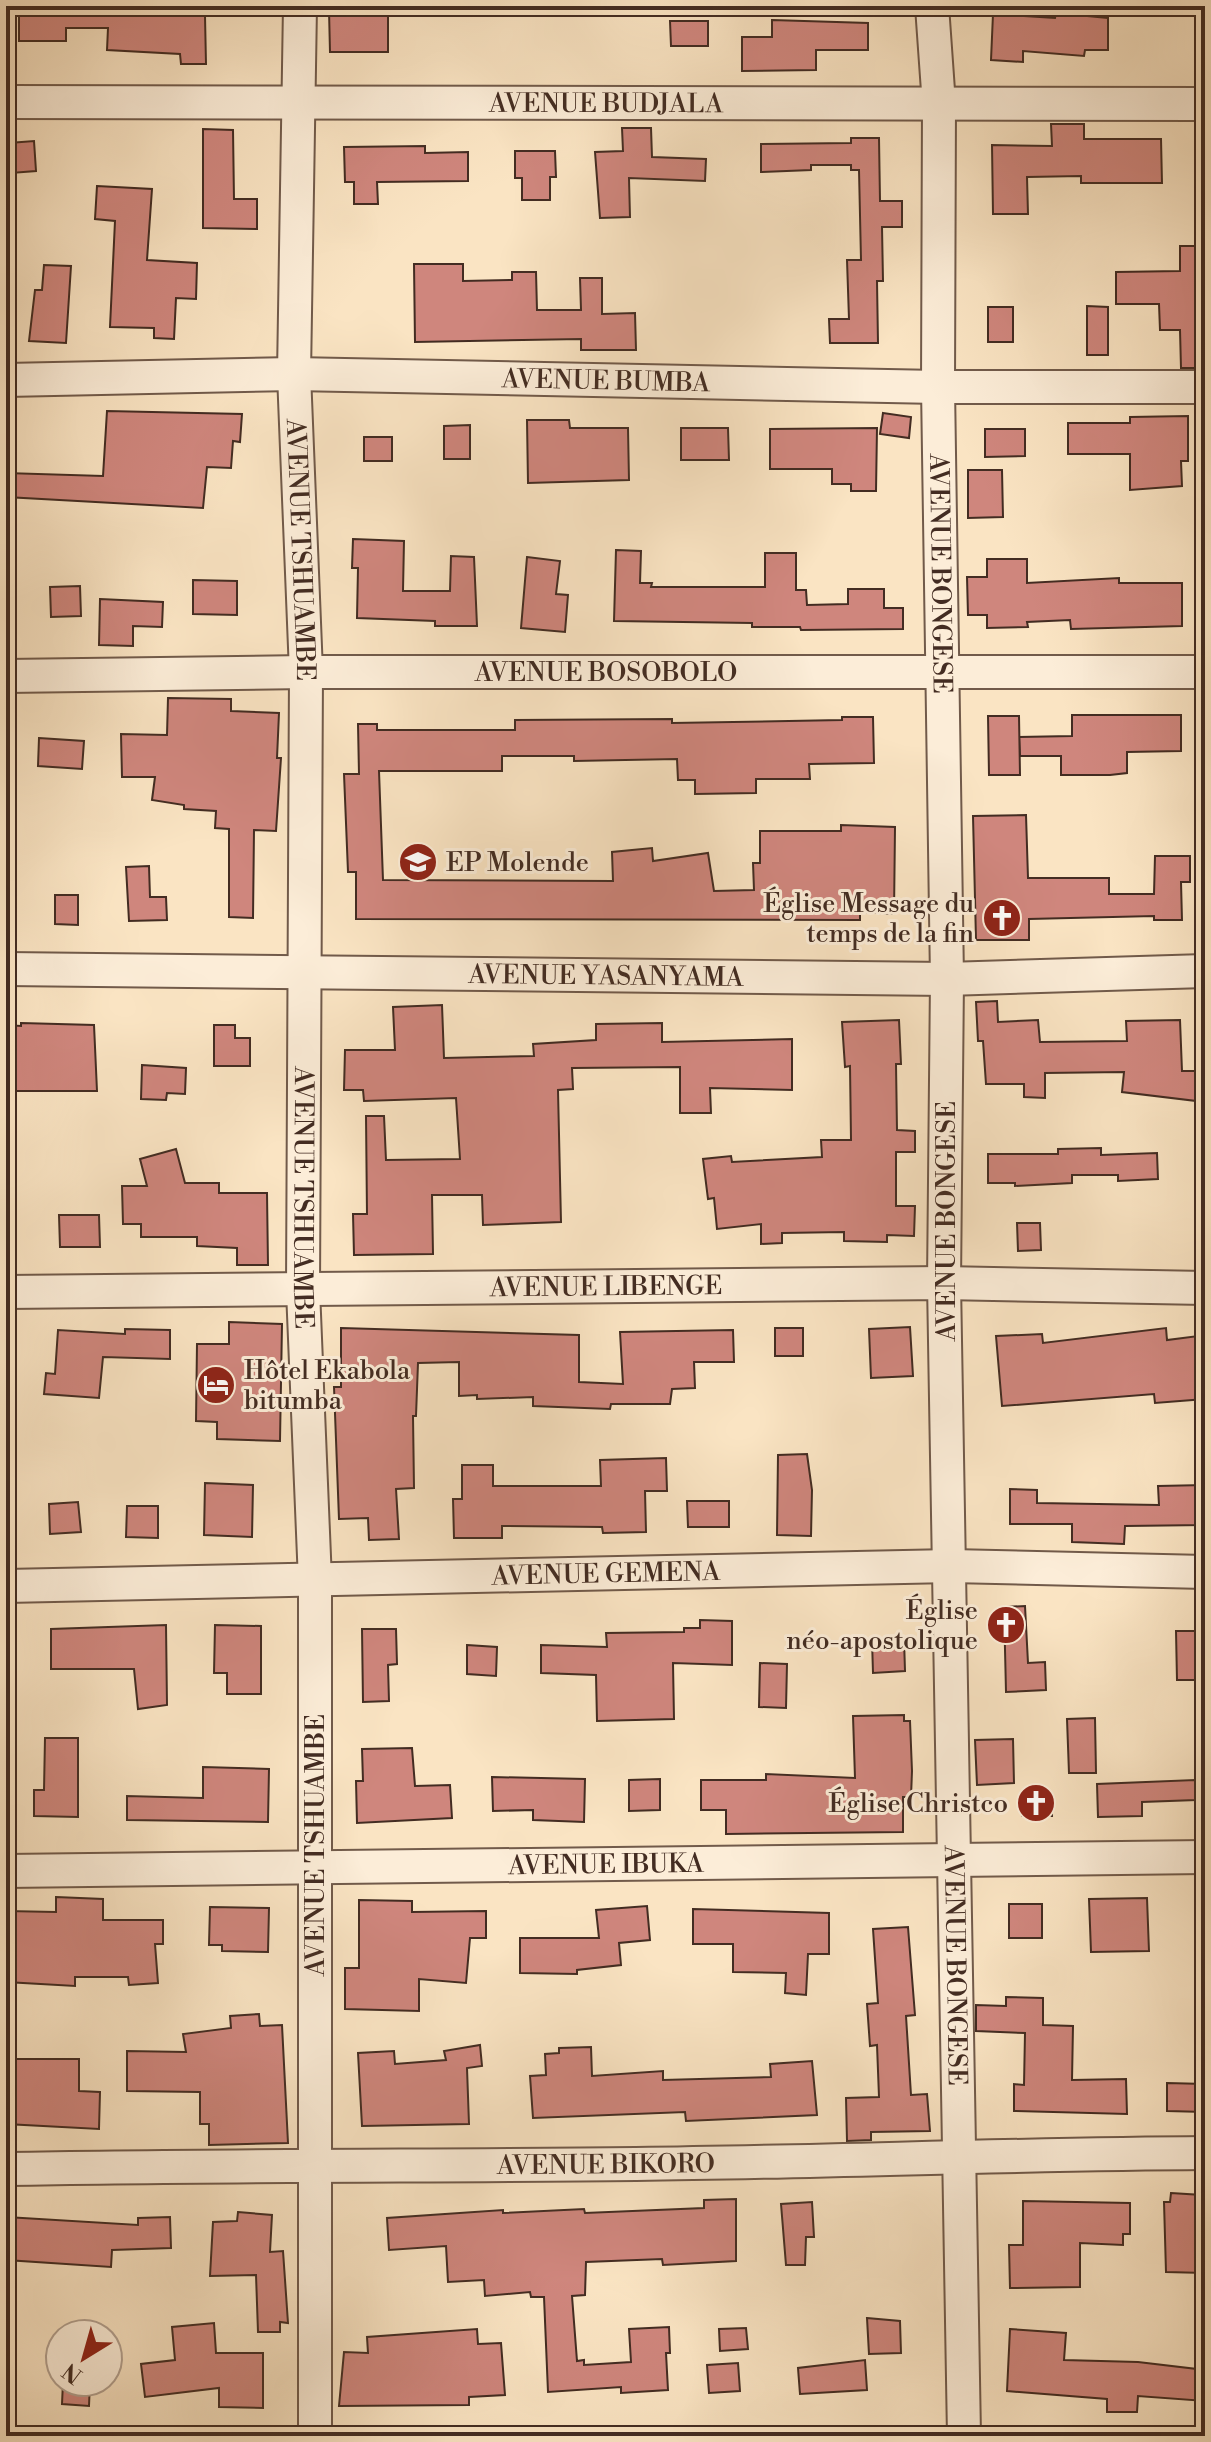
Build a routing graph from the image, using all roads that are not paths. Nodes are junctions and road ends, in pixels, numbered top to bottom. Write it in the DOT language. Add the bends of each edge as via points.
graph roads {
  1 [pos="300,6"];
  2 [pos="932,6"];
  3 [pos="6,102"];
  4 [pos="299,103"];
  5 [pos="1205,104"];
  6 [pos="939,105"];
  7 [pos="294,374"];
  8 [pos="6,380"];
  9 [pos="938,387"];
  10 [pos="1205,387"];
  11 [pos="944,671"];
  12 [pos="306,672"];
  13 [pos="1205,672"];
  14 [pos="6,676"];
  15 [pos="6,969"];
  16 [pos="1205,971"];
  17 [pos="305,974"];
  18 [pos="947,979"];
  19 [pos="944,1283"];
  20 [pos="1205,1288"];
  21 [pos="303,1290"];
  22 [pos="6,1292"];
  23 [pos="951,1566"];
  24 [pos="1205,1572"];
  25 [pos="315,1581"];
  26 [pos="6,1586"];
  27 [pos="1205,1857"];
  28 [pos="954,1860"];
  29 [pos="314,1870"];
  30 [pos="6,1871"];
  31 [pos="1205,2153"];
  32 [pos="961,2155"];
  33 [pos="316,2163"];
  34 [pos="6,2169"];
  35 [pos="315,2436"];
  36 [pos="964,2436"];
  1 -- 4 [label="street, AVENUE TSHUAMBE"];
  2 -- 6 [label="street, AVENUE BONGESE"];
  3 -- 4 [label="street, AVENUE BUDJALA"];
  4 -- 6 [label="street, AVENUE BUDJALA"];
  4 -- 7 [label="street, AVENUE TSHUAMBE"];
  5 -- 6 [label="street, AVENUE BUDJALA"];
  6 -- 9 [label="street, AVENUE BONGESE"];
  7 -- 8 [label="street, AVENUE BUMBA"];
  7 -- 9 [label="street, AVENUE BUMBA"];
  7 -- 12 [label="street, AVENUE TSHUAMBE"];
  9 -- 10 [label="street, AVENUE BUMBA"];
  9 -- 11 [label="street, AVENUE BONGESE"];
  11 -- 12 [label="street, AVENUE BOSOBOLO"];
  11 -- 13 [label="street, AVENUE BOSOBOLO"];
  11 -- 18 [label="street, AVENUE BONGESE"];
  12 -- 14 [label="street, AVENUE BOSOBOLO"];
  12 -- 17 [label="street, AVENUE TSHUAMBE"];
  15 -- 17 [label="street, AVENUE YASANYAMA"];
  16 -- 18 [label="street, AVENUE YASANYAMA"];
  17 -- 18 [label="street, AVENUE YASANYAMA"];
  17 -- 21 [label="street, AVENUE TSHUAMBE"];
  18 -- 19 [label="street, AVENUE BONGESE"];
  19 -- 20 [label="street, AVENUE LIBENGE"];
  19 -- 21 [label="street, AVENUE LIBENGE"];
  19 -- 23 [label="street, AVENUE BONGESE"];
  21 -- 22 [label="street, AVENUE LIBENGE"];
  21 -- 25 [label="street, AVENUE TSHUAMBE"];
  23 -- 24 [label="street, AVENUE GEMENA"];
  23 -- 25 [label="street, AVENUE GEMENA"];
  23 -- 28 [label="street, AVENUE BONGESE"];
  25 -- 26 [label="street, AVENUE GEMENA"];
  25 -- 29 [label="street, AVENUE TSHUAMBE"];
  27 -- 28 [label="street, AVENUE IBUKA"];
  28 -- 29 [label="street, AVENUE IBUKA"];
  28 -- 32 [label="street, AVENUE BONGESE"];
  29 -- 30 [label="street, AVENUE IBUKA"];
  29 -- 33 [label="street, AVENUE TSHUAMBE"];
  31 -- 32 [label="street, AVENUE BIKORO"];
  32 -- 33 [label="street, AVENUE BIKORO" via="637,2164"];
  32 -- 36 [label="street, AVENUE BONGESE"];
  33 -- 34 [label="street, AVENUE BIKORO"];
  33 -- 35 [label="street, AVENUE TSHUAMBE"];
}
